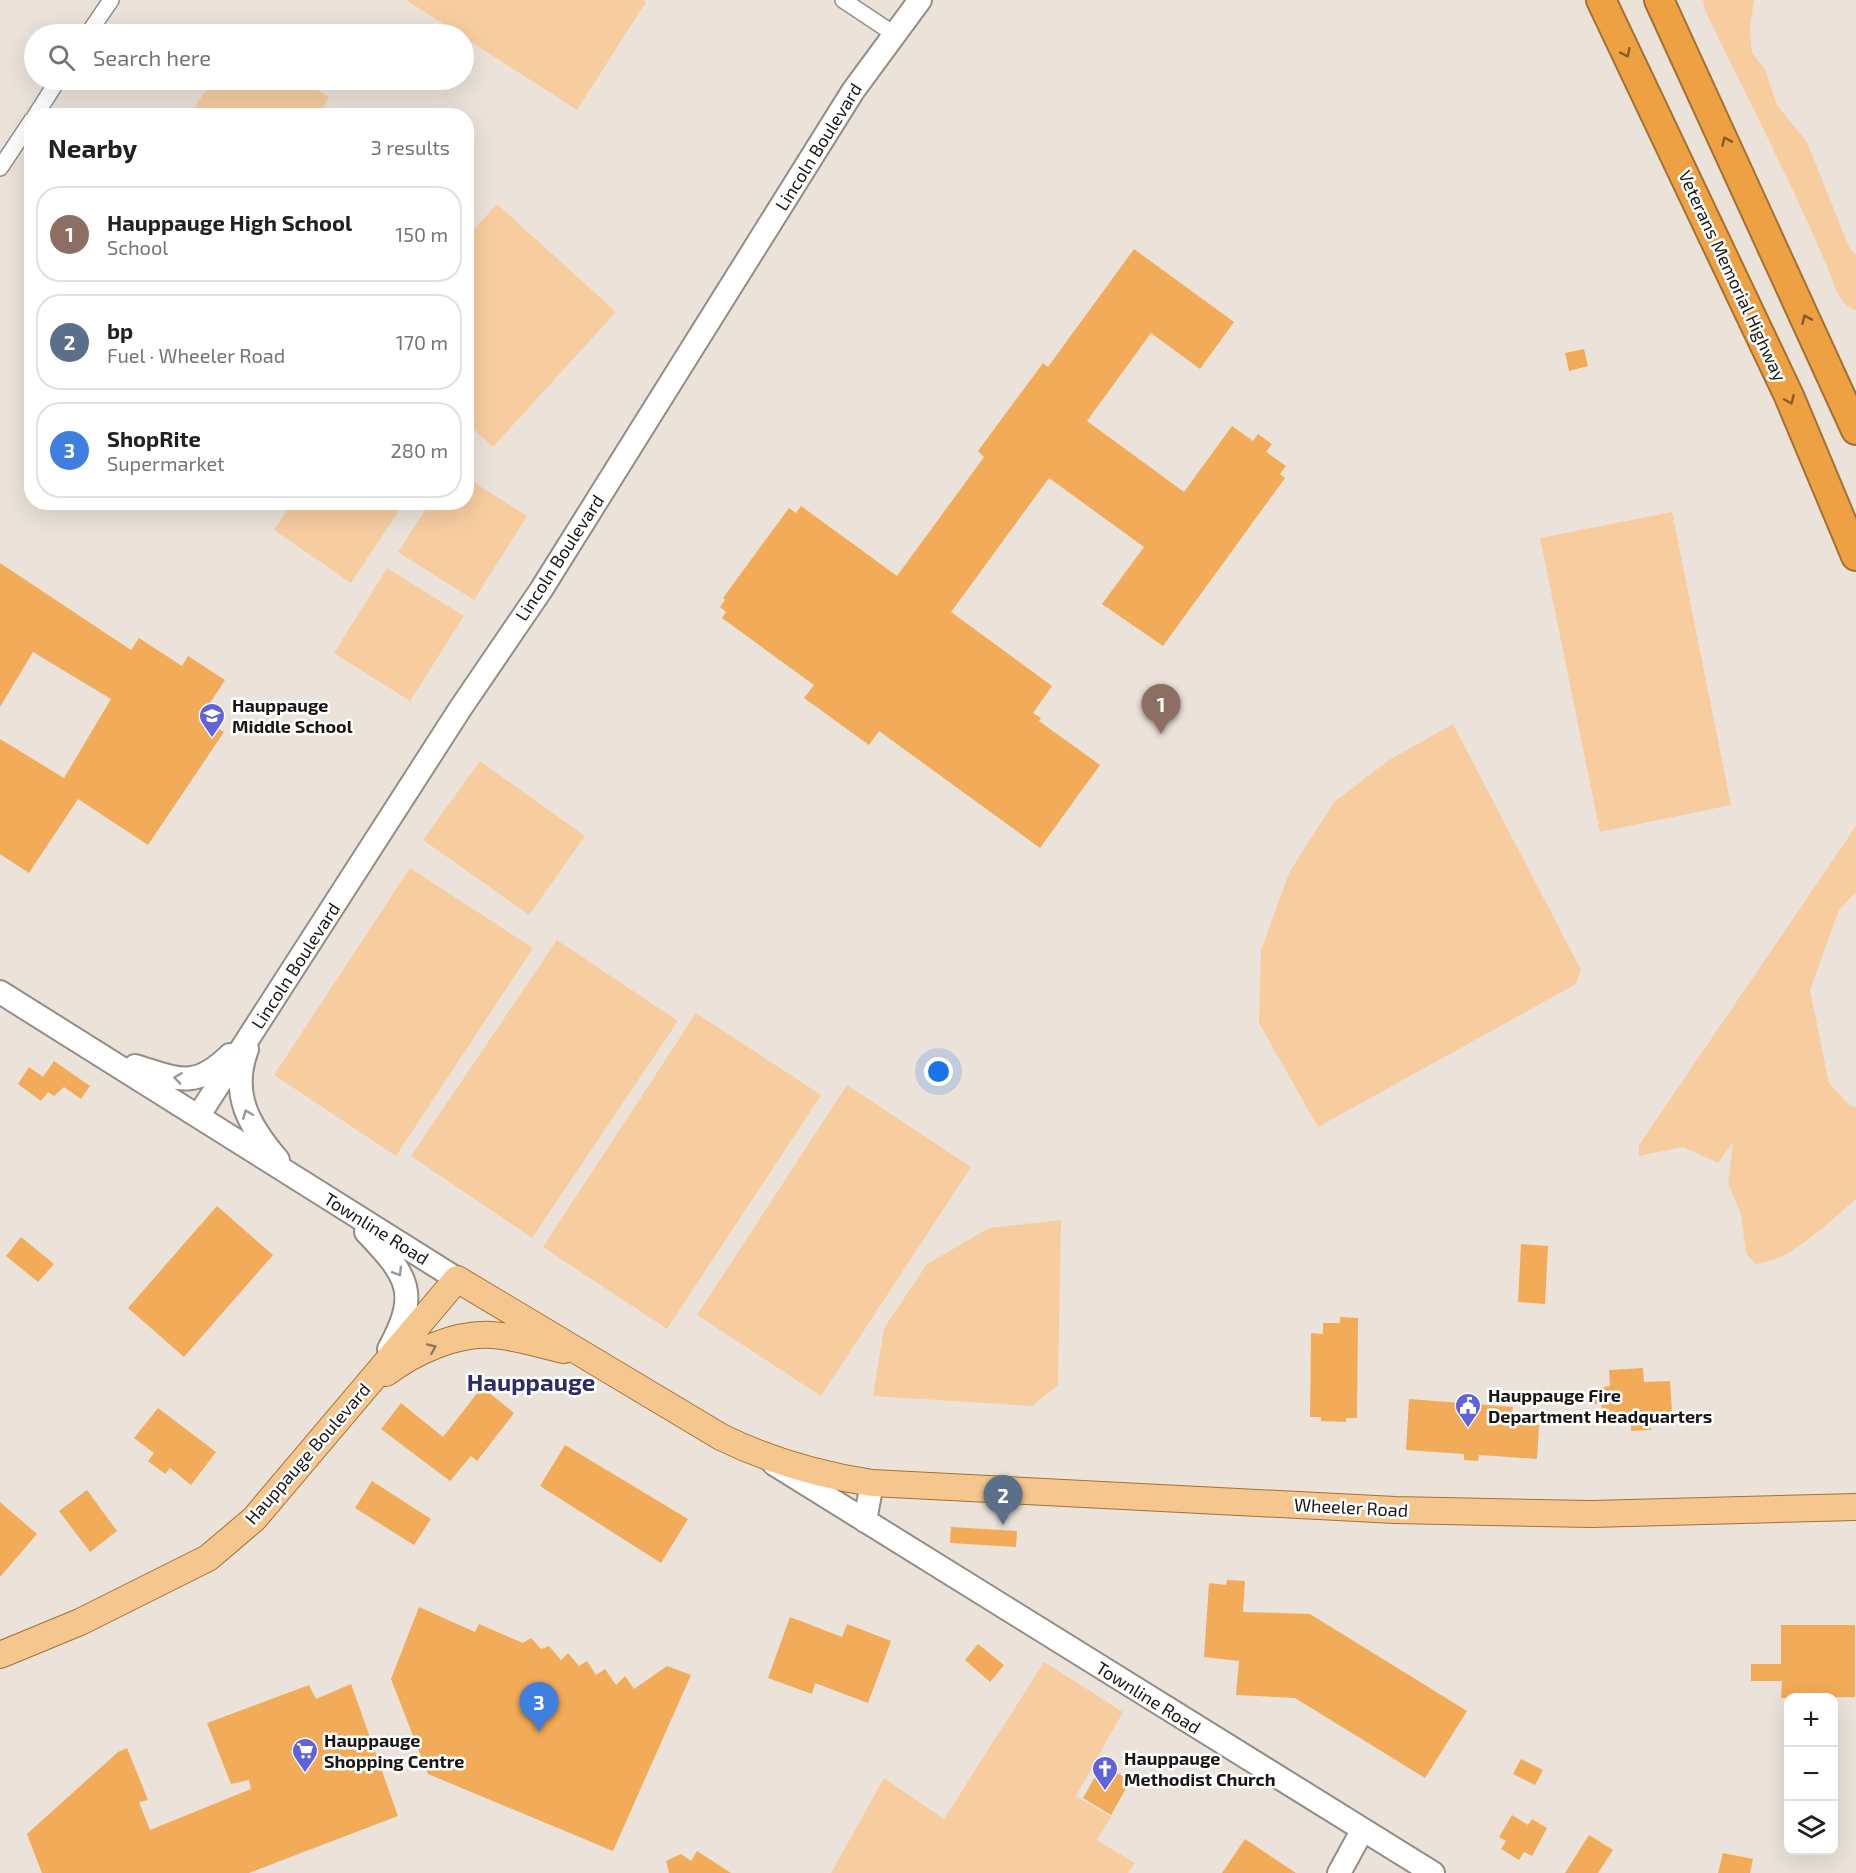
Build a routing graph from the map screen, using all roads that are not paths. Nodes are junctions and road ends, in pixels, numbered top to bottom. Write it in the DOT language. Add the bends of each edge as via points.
graph roads {
  1 [pos="111,0"];
  2 [pos="843,0"];
  3 [pos="920,0"];
  4 [pos="1601,0"];
  5 [pos="1659,0"];
  6 [pos="95,24"];
  7 [pos="894,34"];
  8 [pos="52,90"];
  9 [pos="40,108"];
  10 [pos="24,132"];
  11 [pos="0,168"];
  12 [pos="1856,429"];
  13 [pos="1856,556"];
  14 [pos="0,992"];
  15 [pos="257,1025"];
  16 [pos="107,1058"];
  17 [pos="199,1115"];
  18 [pos="294,1178"];
  19 [pos="346,1212"];
  20 [pos="457,1279"];
  21 [pos="582,1354"];
  22 [pos="364,1389"];
  23 [pos="759,1455"];
  24 [pos="847,1479"];
  25 [pos="872,1483"];
  26 [pos="1856,1507"];
  27 [pos="865,1521"];
  28 [pos="0,1654"];
  29 [pos="1362,1831"];
  30 [pos="1339,1873"];
  31 [pos="1433,1873"];
  1 -- 6 [label="street"];
  2 -- 7 [label="street"];
  3 -- 7 [label="street, Lincoln Boulevard"];
  4 -- 13 [label="highway, Veterans Memorial Highway, one-way" via="1789,396"];
  12 -- 5 [label="highway, one-way"];
  7 -- 15 [label="street, Lincoln Boulevard" via="836,118 541,590"];
  8 -- 9 [label="street"];
  10 -- 11 [label="street"];
  14 -- 16 [label="street, Townline Road"];
  15 -- 16 [label="street, one-way" via="216,1069 196,1079 177,1079"];
  15 -- 17 [label="street, Lincoln Boulevard"];
  18 -- 15 [label="street, one-way" via="263,1142 247,1118 241,1099 244,1057"];
  16 -- 17 [label="street, Townline Road"];
  17 -- 18 [label="street, Townline Road"];
  18 -- 19 [label="street, Townline Road"];
  19 -- 20 [label="street, Townline Road"];
  19 -- 22 [label="street, one-way" via="401,1274 407,1293 404,1322"];
  20 -- 21 [label="main road, Townline Road"];
  20 -- 22 [label="main road, Hauppauge Boulevard"];
  22 -- 21 [label="main road, one-way" via="397,1365 435,1346 474,1335 499,1335"];
  21 -- 23 [label="main road, Townline Road" via="687,1419"];
  22 -- 28 [label="main road, Hauppauge Boulevard" via="255,1519 208,1558 80,1622"];
  23 -- 24 [label="main road, Townline Road"];
  23 -- 27 [label="street, Townline Road"];
  24 -- 25 [label="main road, Wheeler Road"];
  24 -- 27 [label="street, Townline Road" via="849,1497"];
  25 -- 26 [label="main road, Wheeler Road" via="1395,1510 1591,1514"];
  25 -- 27 [label="street"];
  27 -- 29 [label="street, Townline Road"];
  29 -- 30 [label="street"];
  29 -- 31 [label="street, Townline Road"];
}
